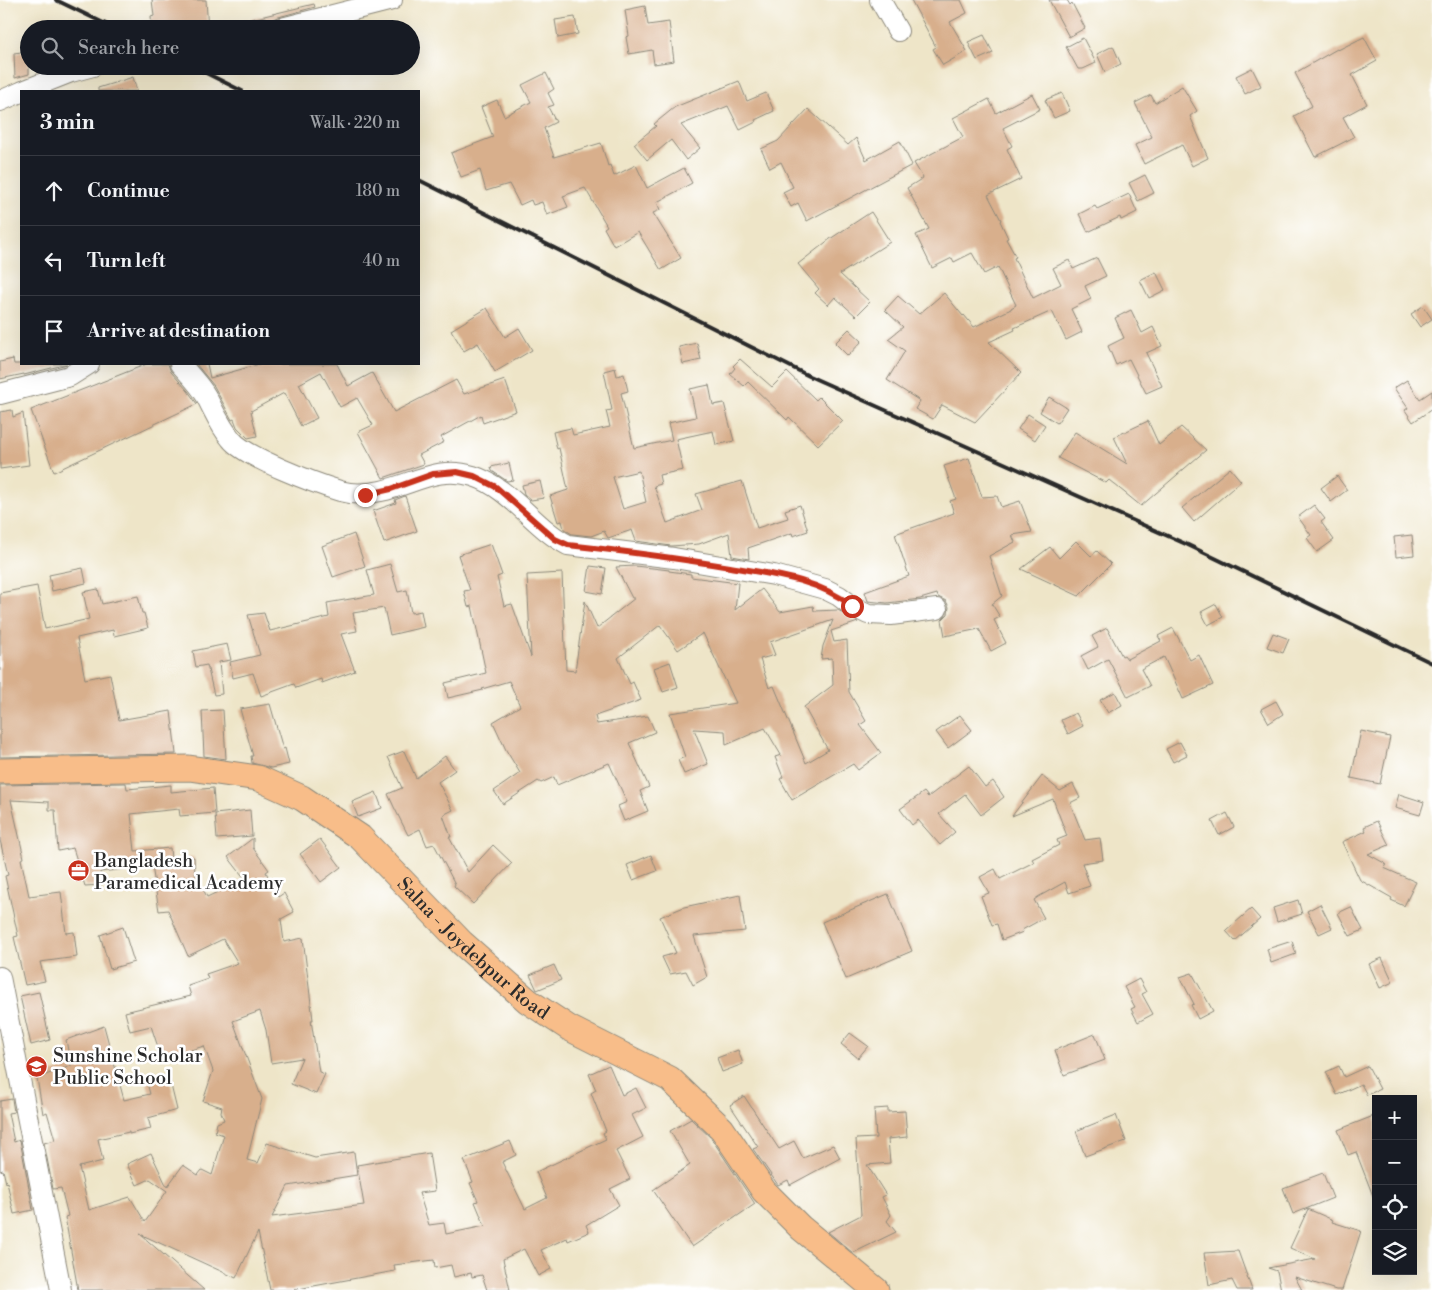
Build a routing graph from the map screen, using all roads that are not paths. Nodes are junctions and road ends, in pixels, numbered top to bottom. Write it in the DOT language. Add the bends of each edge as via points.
graph roads {
  1 [pos="392,0"];
  2 [pos="880,0"];
  3 [pos="313,20"];
  4 [pos="898,31"];
  5 [pos="64,75"];
  6 [pos="27,90"];
  7 [pos="20,93"];
  8 [pos="0,101"];
  9 [pos="87,365"];
  10 [pos="181,365"];
  11 [pos="0,394"];
  12 [pos="937,609"];
  13 [pos="0,771"];
  14 [pos="0,977"];
  15 [pos="61,1290"];
  16 [pos="876,1290"];
  1 -- 3 [label="street"];
  2 -- 4 [label="street"];
  5 -- 6 [label="street"];
  7 -- 8 [label="street"];
  9 -- 11 [label="street" via="70,376"];
  10 -- 12 [label="street" via="205,394 232,441 249,454 341,491 365,495 433,474 457,472 496,487 555,539 568,545 774,575 824,589 868,614 892,615"];
  13 -- 16 [label="main road, Salna - Joydebpur Road" via="189,768 258,778 302,798 360,837 462,943 528,1001 569,1028 670,1079 722,1128 764,1191 801,1228"];
  14 -- 15 [label="street"];
}
